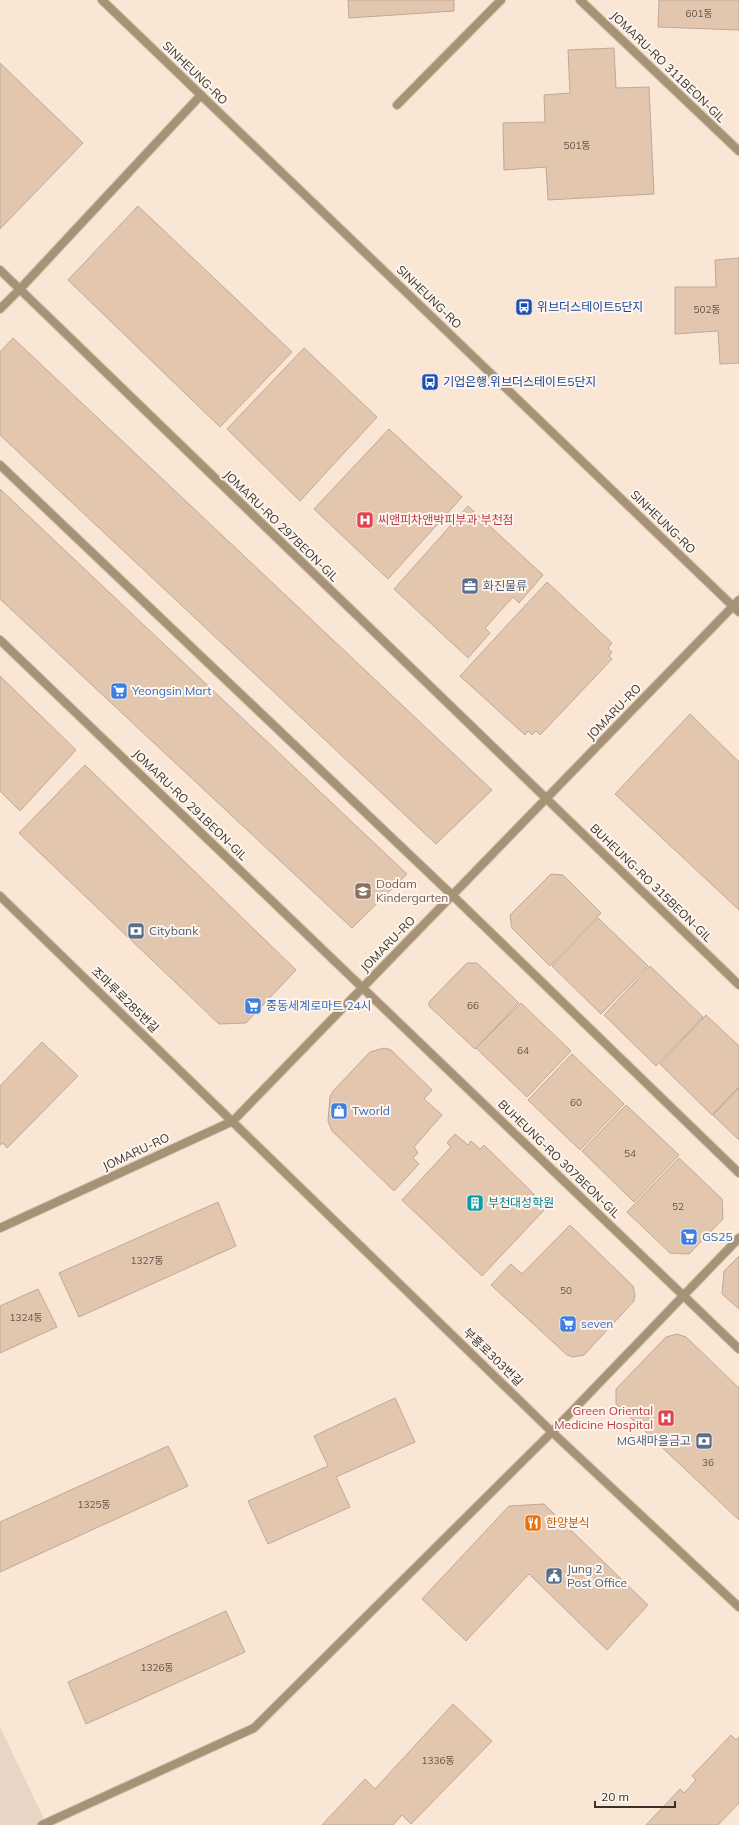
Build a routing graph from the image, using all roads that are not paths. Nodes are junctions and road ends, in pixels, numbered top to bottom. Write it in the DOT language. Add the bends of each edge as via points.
graph roads {
  1 [pos="102,0"];
  2 [pos="501,0"];
  3 [pos="580,0"];
  4 [pos="201,95"];
  5 [pos="397,105"];
  6 [pos="739,151"];
  7 [pos="0,270"];
  8 [pos="20,289"];
  9 [pos="0,309"];
  10 [pos="0,465"];
  11 [pos="737,606"];
  12 [pos="0,640"];
  13 [pos="546,799"];
  14 [pos="452,895"];
  15 [pos="0,896"];
  16 [pos="739,985"];
  17 [pos="363,987"];
  18 [pos="233,1121"];
  19 [pos="739,1173"];
  20 [pos="0,1228"];
  21 [pos="739,1238"];
  22 [pos="684,1296"];
  23 [pos="739,1349"];
  24 [pos="552,1432"];
  25 [pos="739,1607"];
  26 [pos="42,1825"];
  1 -- 4 [label="street, SINHEUNG-RO"];
  2 -- 5 [label="street"];
  3 -- 6 [label="street, JOMARU-RO 311BEON-GIL"];
  4 -- 8 [label="street"];
  4 -- 11 [label="street, SINHEUNG-RO"];
  7 -- 8 [label="street, JOMARU-RO 297BEON-GIL"];
  8 -- 9 [label="street"];
  8 -- 13 [label="street, JOMARU-RO 297BEON-GIL"];
  10 -- 14 [label="street"];
  11 -- 13 [label="street, JOMARU-RO"];
  12 -- 17 [label="street, JOMARU-RO 291BEON-GIL"];
  13 -- 14 [label="street, JOMARU-RO"];
  13 -- 16 [label="street, BUHEUNG-RO 315BEON-GIL"];
  14 -- 17 [label="street, JOMARU-RO"];
  14 -- 19 [label="street"];
  15 -- 18 [label="street, 조마루로285번길"];
  17 -- 18 [label="street, JOMARU-RO"];
  17 -- 22 [label="street, BUHEUNG-RO 307BEON-GIL"];
  18 -- 20 [label="street, JOMARU-RO"];
  18 -- 24 [label="street, 부흥로303번길"];
  21 -- 22 [label="street"];
  22 -- 23 [label="street, BUHEUNG-RO 307BEON-GIL"];
  22 -- 24 [label="street"];
  24 -- 25 [label="street, 부흥로303번길"];
  24 -- 26 [label="street" via="254,1728"];
}
